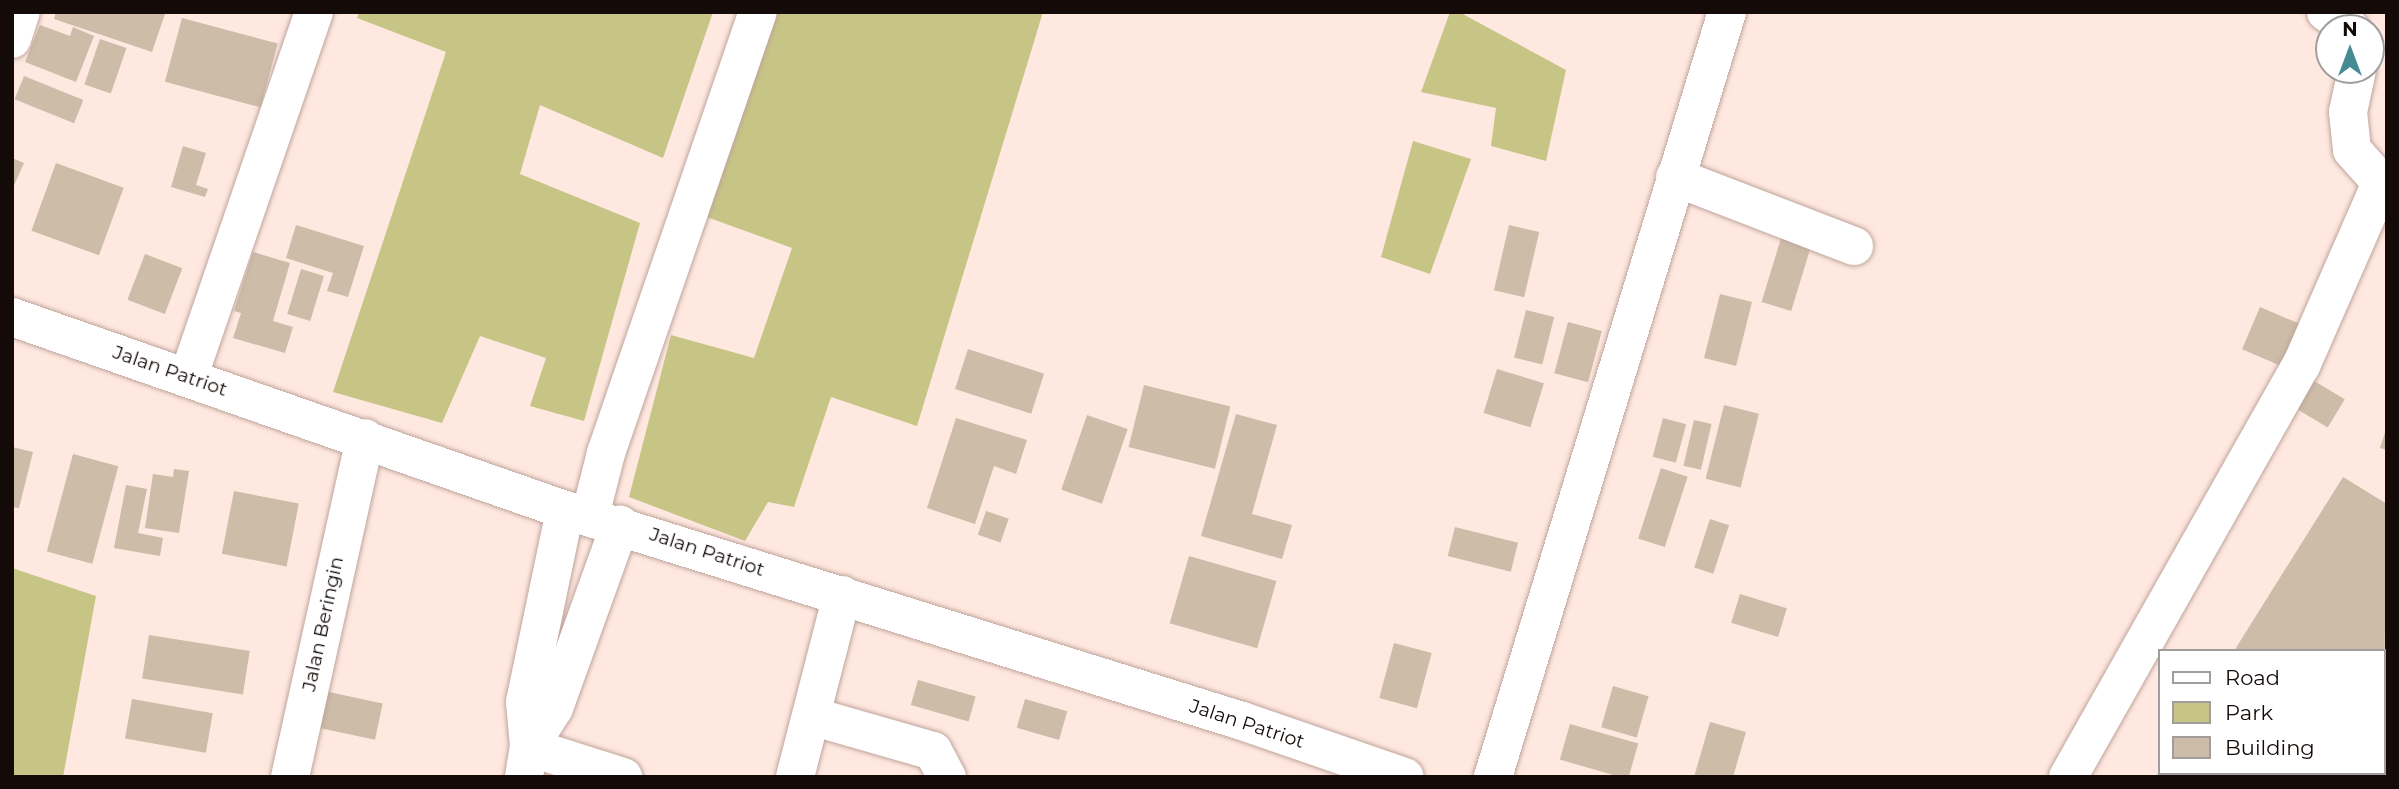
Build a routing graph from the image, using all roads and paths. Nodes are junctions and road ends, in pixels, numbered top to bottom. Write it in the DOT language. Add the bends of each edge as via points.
graph roads {
  1 [pos="21,12"];
  2 [pos="314,12"];
  3 [pos="758,12"];
  4 [pos="1727,12"];
  5 [pos="12,38"];
  6 [pos="2355,84"];
  7 [pos="1675,177"];
  8 [pos="2383,187"];
  9 [pos="1854,246"];
  10 [pos="12,317"];
  11 [pos="188,378"];
  12 [pos="361,454"];
  13 [pos="591,517"];
  14 [pos="839,606"];
  15 [pos="811,716"];
  16 [pos="527,762"];
  17 [pos="290,777"];
  18 [pos="623,777"];
  19 [pos="795,777"];
  20 [pos="947,777"];
  21 [pos="1405,777"];
  22 [pos="1493,777"];
  23 [pos="2068,777"];
  1 -- 5 [label="street"];
  2 -- 11 [label="street"];
  3 -- 13 [label="street"];
  4 -- 7 [label="street"];
  6 -- 8 [label="street" via="2348,130 2353,150"];
  7 -- 9 [label="street"];
  7 -- 22 [label="street"];
  8 -- 23 [label="street" via="2301,366"];
  10 -- 11 [label="street, Jalan Patriot"];
  11 -- 12 [label="street, Jalan Patriot"];
  12 -- 13 [label="street, Jalan Patriot"];
  12 -- 17 [label="street, Jalan Beringin"];
  13 -- 14 [label="street, Jalan Patriot"];
  13 -- 16 [label="street" via="554,708"];
  13 -- 16 [label="street" via="525,702"];
  14 -- 15 [label="street"];
  14 -- 21 [label="street, Jalan Patriot"];
  15 -- 19 [label="street"];
  15 -- 20 [label="street" via="933,751"];
  16 -- 18 [label="street"];
}
